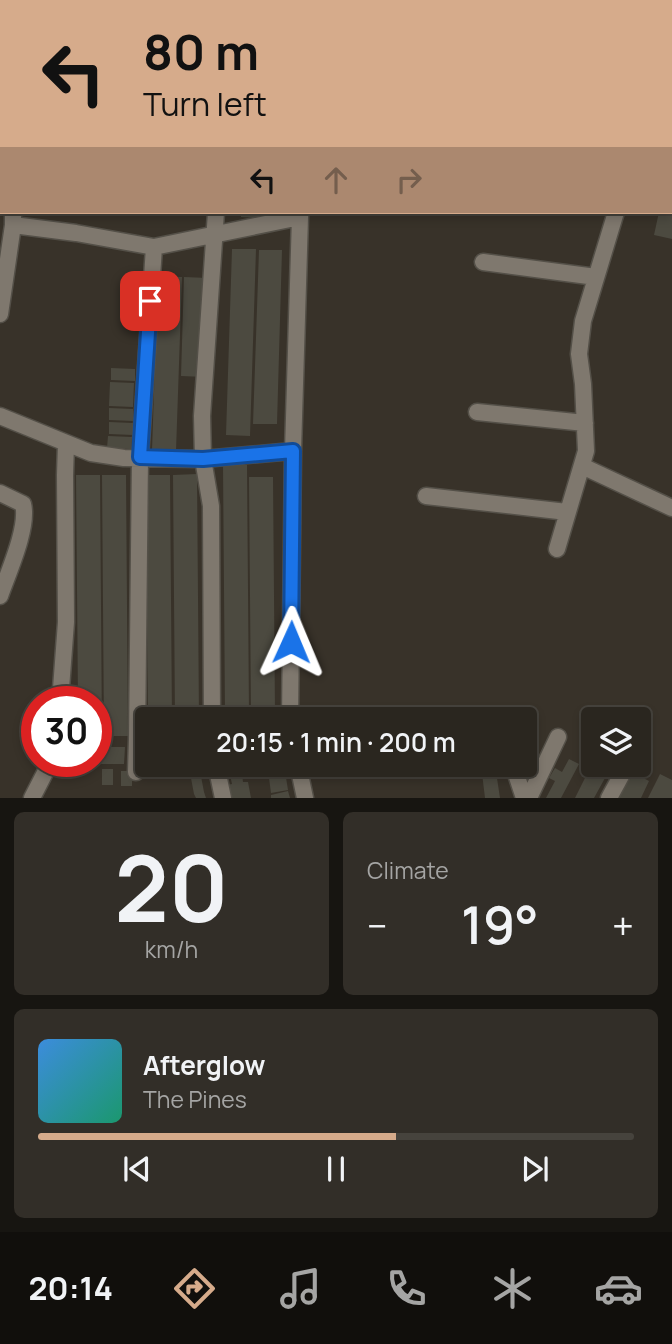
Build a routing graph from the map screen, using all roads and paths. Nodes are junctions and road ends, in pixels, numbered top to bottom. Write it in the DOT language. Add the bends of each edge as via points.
graph roads {
  1 [pos="216,214"];
  2 [pos="615,214"];
  3 [pos="300,215"];
  4 [pos="13,218"];
  5 [pos="216,235"];
  6 [pos="154,247"];
  7 [pos="483,262"];
  8 [pos="596,277"];
  9 [pos="0,314"];
  10 [pos="477,412"];
  11 [pos="0,416"];
  12 [pos="585,423"];
  13 [pos="66,444"];
  14 [pos="293,451"];
  15 [pos="140,457"];
  16 [pos="203,459"];
  17 [pos="582,466"];
  18 [pos="0,494"];
  19 [pos="426,496"];
  20 [pos="672,508"];
  21 [pos="567,512"];
  22 [pos="556,549"];
  23 [pos="0,596"];
  24 [pos="61,686"];
  25 [pos="142,707"];
  26 [pos="212,707"];
  27 [pos="290,707"];
  28 [pos="558,737"];
  29 [pos="43,777"];
  30 [pos="219,777"];
  31 [pos="301,777"];
  32 [pos="518,777"];
  33 [pos="620,777"];
  34 [pos="32,798"];
  35 [pos="223,798"];
  36 [pos="305,798"];
  37 [pos="526,798"];
  38 [pos="609,798"];
  1 -- 5 [label="street"];
  2 -- 8 [label="street"];
  3 -- 5 [label="street"];
  3 -- 14 [label="street"];
  4 -- 6 [label="street"];
  4 -- 9 [label="street"];
  5 -- 6 [label="street"];
  5 -- 16 [label="street"];
  6 -- 15 [label="street"];
  7 -- 8 [label="street"];
  8 -- 12 [label="street" via="579,354"];
  10 -- 12 [label="street"];
  11 -- 13 [label="street"];
  12 -- 17 [label="street"];
  13 -- 15 [label="street" via="91,453"];
  13 -- 24 [label="street" via="66,622"];
  14 -- 16 [label="street"];
  14 -- 27 [label="street"];
  15 -- 16 [label="street"];
  15 -- 25 [label="street"];
  16 -- 26 [label="street" via="211,506"];
  17 -- 20 [label="street"];
  17 -- 21 [label="street"];
  18 -- 23 [label="street" via="23,504 25,512"];
  19 -- 21 [label="street"];
  21 -- 22 [label="street"];
  28 -- 37 [label="street"];
  29 -- 34 [label="street"];
  30 -- 35 [label="street"];
  31 -- 36 [label="street"];
  32 -- 37 [label="street"];
  33 -- 38 [label="street"];
}
